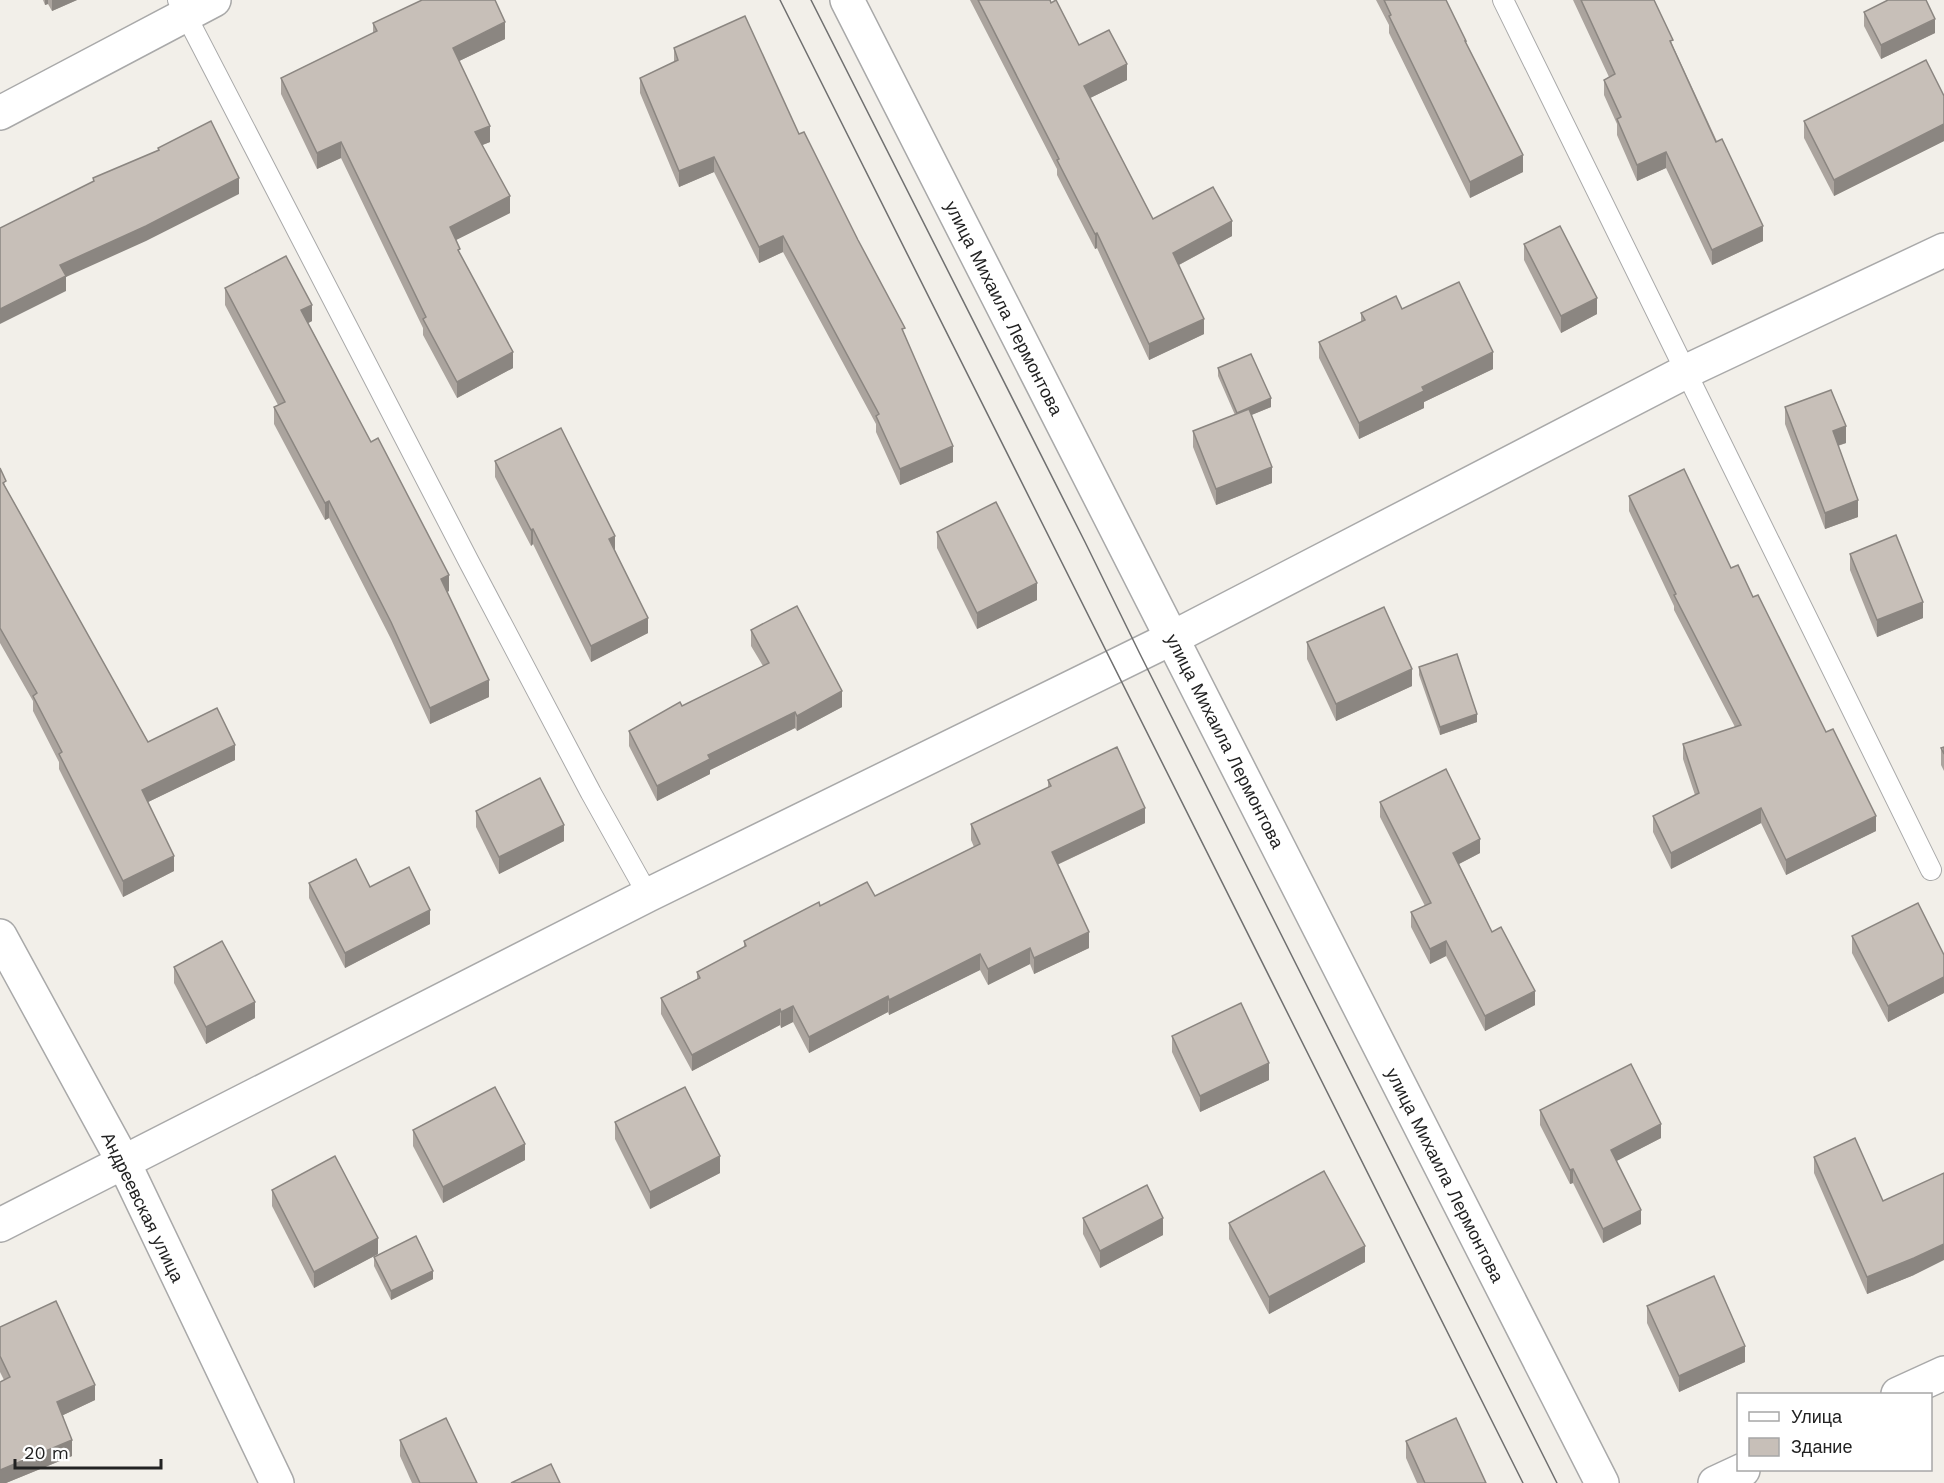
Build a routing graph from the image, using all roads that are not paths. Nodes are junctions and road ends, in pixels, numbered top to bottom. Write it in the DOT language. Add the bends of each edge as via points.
graph roads {
  1 [pos="214,0"];
  2 [pos="847,0"];
  3 [pos="1503,0"];
  4 [pos="182,8"];
  5 [pos="0,113"];
  6 [pos="1944,250"];
  7 [pos="1687,371"];
  8 [pos="1172,638"];
  9 [pos="1931,870"];
  10 [pos="648,895"];
  11 [pos="0,936"];
  12 [pos="123,1161"];
  13 [pos="0,1225"];
  14 [pos="1944,1372"];
  15 [pos="1903,1393"];
  16 [pos="1741,1471"];
  17 [pos="277,1483"];
  18 [pos="1602,1483"];
  19 [pos="1715,1483"];
  1 -- 4 [label="street"];
  2 -- 8 [label="street, улица Михаила Лермонтова"];
  3 -- 7 [label="lane"];
  4 -- 5 [label="street"];
  4 -- 10 [label="lane" via="591,793"];
  6 -- 7 [label="street"];
  7 -- 8 [label="street"];
  7 -- 9 [label="lane"];
  8 -- 10 [label="street"];
  8 -- 18 [label="street, улица Михаила Лермонтова"];
  10 -- 12 [label="street"];
  11 -- 12 [label="street, Андреевская улица"];
  12 -- 13 [label="street"];
  12 -- 17 [label="street, Андреевская улица"];
  14 -- 15 [label="street"];
  16 -- 19 [label="street"];
}
